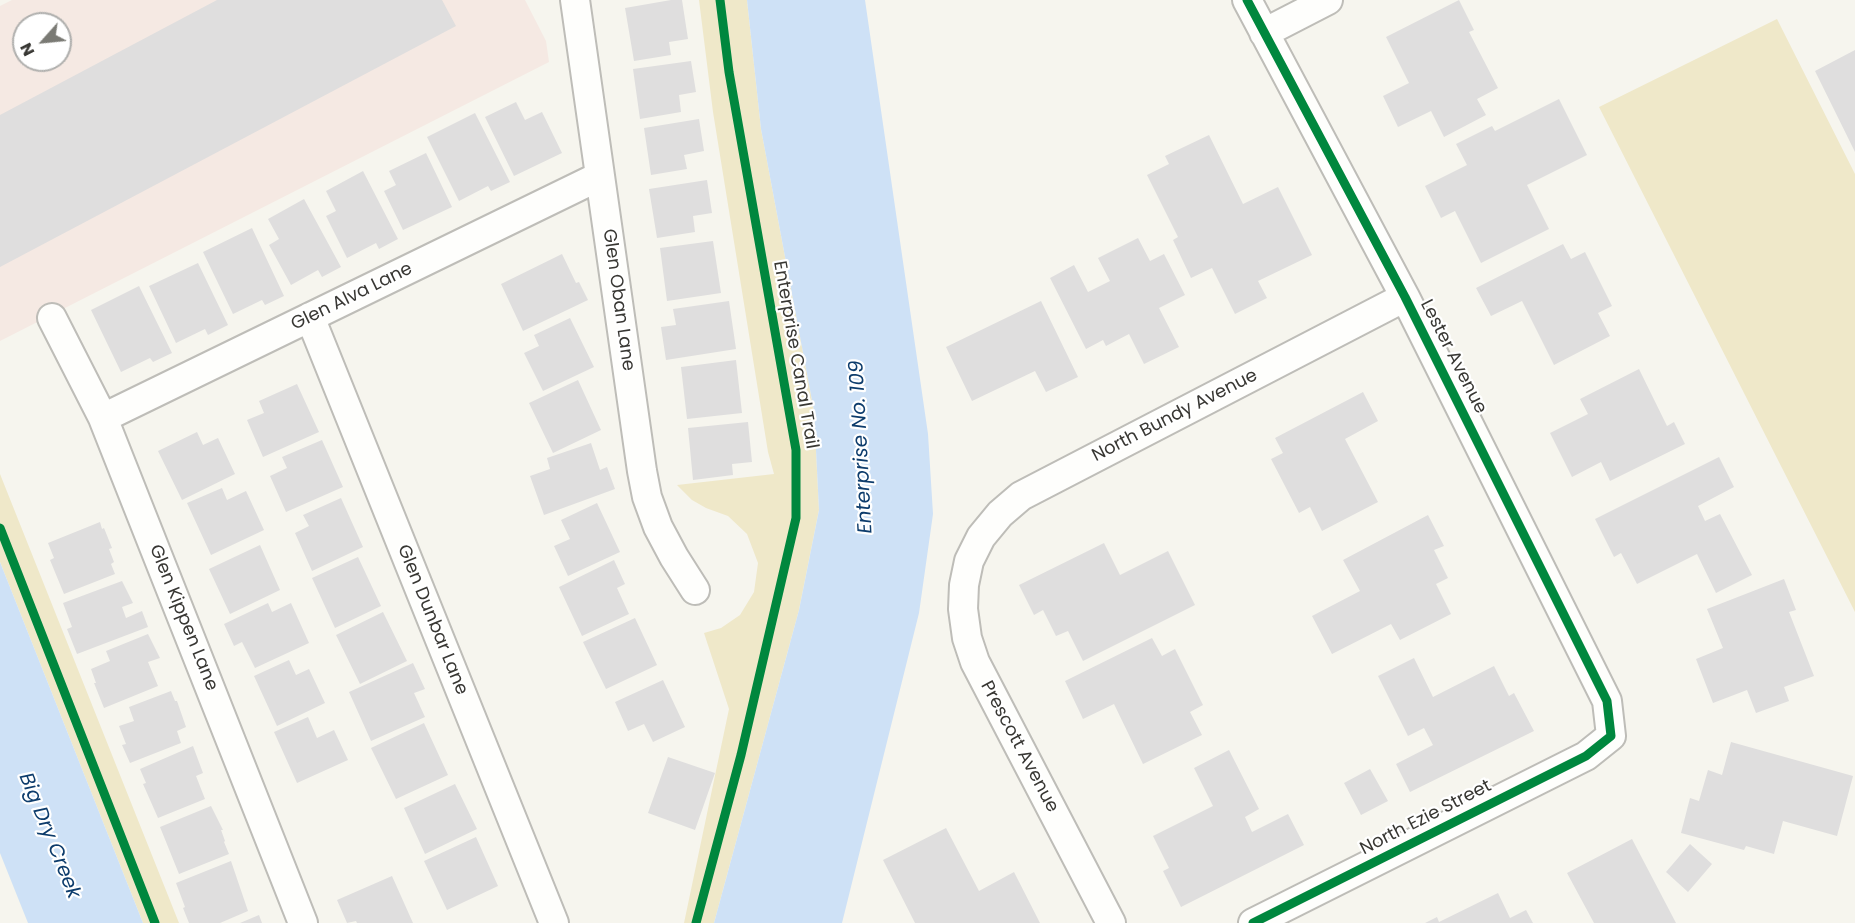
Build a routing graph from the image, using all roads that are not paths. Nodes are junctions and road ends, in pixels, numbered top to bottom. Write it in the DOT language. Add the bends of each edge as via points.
graph roads {
  1 [pos="574,0"];
  2 [pos="1247,0"];
  3 [pos="1328,0"];
  4 [pos="1264,33"];
  5 [pos="600,176"];
  6 [pos="1405,297"];
  7 [pos="310,317"];
  8 [pos="52,318"];
  9 [pos="103,418"];
  10 [pos="969,561"];
  11 [pos="694,590"];
  12 [pos="1611,736"];
  13 [pos="303,923"];
  14 [pos="554,923"];
  15 [pos="1111,923"];
  16 [pos="1253,923"];
  1 -- 5 [label="street, Glen Oban Lane"];
  2 -- 4 [label="street, Lester Avenue"];
  3 -- 4 [label="street"];
  4 -- 6 [label="street, Lester Avenue"];
  5 -- 7 [label="street, Glen Alva Lane"];
  5 -- 11 [label="street, Glen Oban Lane" via="647,497 658,527"];
  6 -- 10 [label="street, North Bundy Avenue" via="1022,496 981,537"];
  6 -- 12 [label="street, Lester Avenue" via="1606,701"];
  7 -- 9 [label="street, Glen Alva Lane"];
  7 -- 14 [label="street, Glen Dunbar Lane"];
  8 -- 9 [label="street, Glen Kippen Lane"];
  9 -- 13 [label="street, Glen Kippen Lane"];
  10 -- 15 [label="street, Prescott Avenue" via="963,609 975,662"];
  12 -- 16 [label="street, North Ezie Street" via="1586,756"];
}
